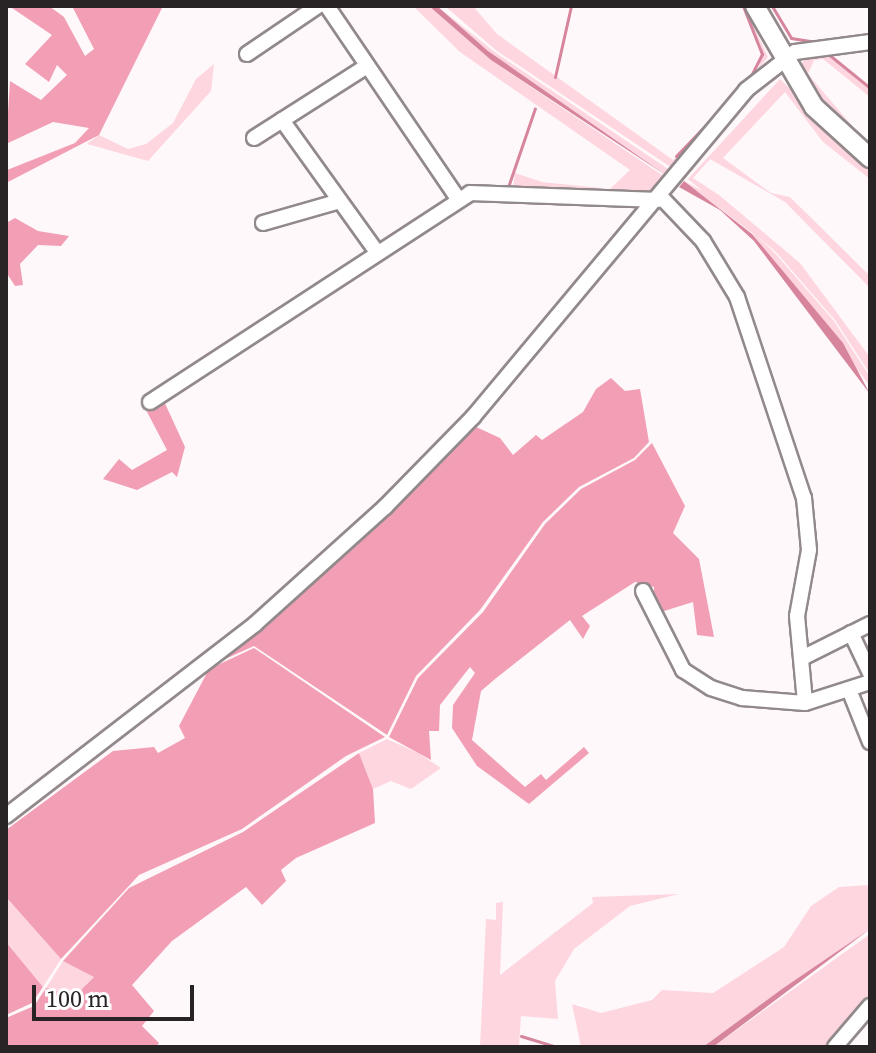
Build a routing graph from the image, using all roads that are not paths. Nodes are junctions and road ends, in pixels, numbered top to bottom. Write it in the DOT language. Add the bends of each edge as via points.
graph roads {
  1 [pos="318,6"];
  2 [pos="327,6"];
  3 [pos="755,6"];
  4 [pos="870,42"];
  5 [pos="247,54"];
  6 [pos="783,58"];
  7 [pos="367,66"];
  8 [pos="282,120"];
  9 [pos="254,138"];
  10 [pos="870,158"];
  11 [pos="458,199"];
  12 [pos="660,199"];
  13 [pos="340,201"];
  14 [pos="263,223"];
  15 [pos="377,252"];
  16 [pos="150,402"];
  17 [pos="643,591"];
  18 [pos="870,624"];
  19 [pos="851,633"];
  20 [pos="802,658"];
  21 [pos="870,673"];
  22 [pos="870,682"];
  23 [pos="850,692"];
  24 [pos="805,703"];
  25 [pos="870,742"];
  26 [pos="6,816"];
  27 [pos="870,1006"];
  28 [pos="835,1047"];
  1 -- 5 [label="street"];
  2 -- 7 [label="street"];
  3 -- 6 [label="main road"];
  4 -- 6 [label="street"];
  6 -- 10 [label="main road" via="826,121"];
  6 -- 12 [label="street" via="746,90"];
  7 -- 8 [label="street"];
  7 -- 11 [label="street"];
  8 -- 9 [label="street"];
  8 -- 13 [label="street"];
  11 -- 12 [label="street" via="470,193 508,192"];
  11 -- 15 [label="street"];
  12 -- 20 [label="street" via="703,241 764,366 810,533 797,616"];
  12 -- 26 [label="street" via="473,417 332,558"];
  13 -- 14 [label="street"];
  13 -- 15 [label="street"];
  15 -- 16 [label="street"];
  17 -- 24 [label="street" via="683,670 742,698"];
  18 -- 19 [label="street"];
  19 -- 20 [label="street"];
  19 -- 21 [label="street"];
  20 -- 24 [label="street"];
  22 -- 23 [label="street"];
  23 -- 24 [label="street"];
  23 -- 25 [label="street"];
  27 -- 28 [label="street"];
}
